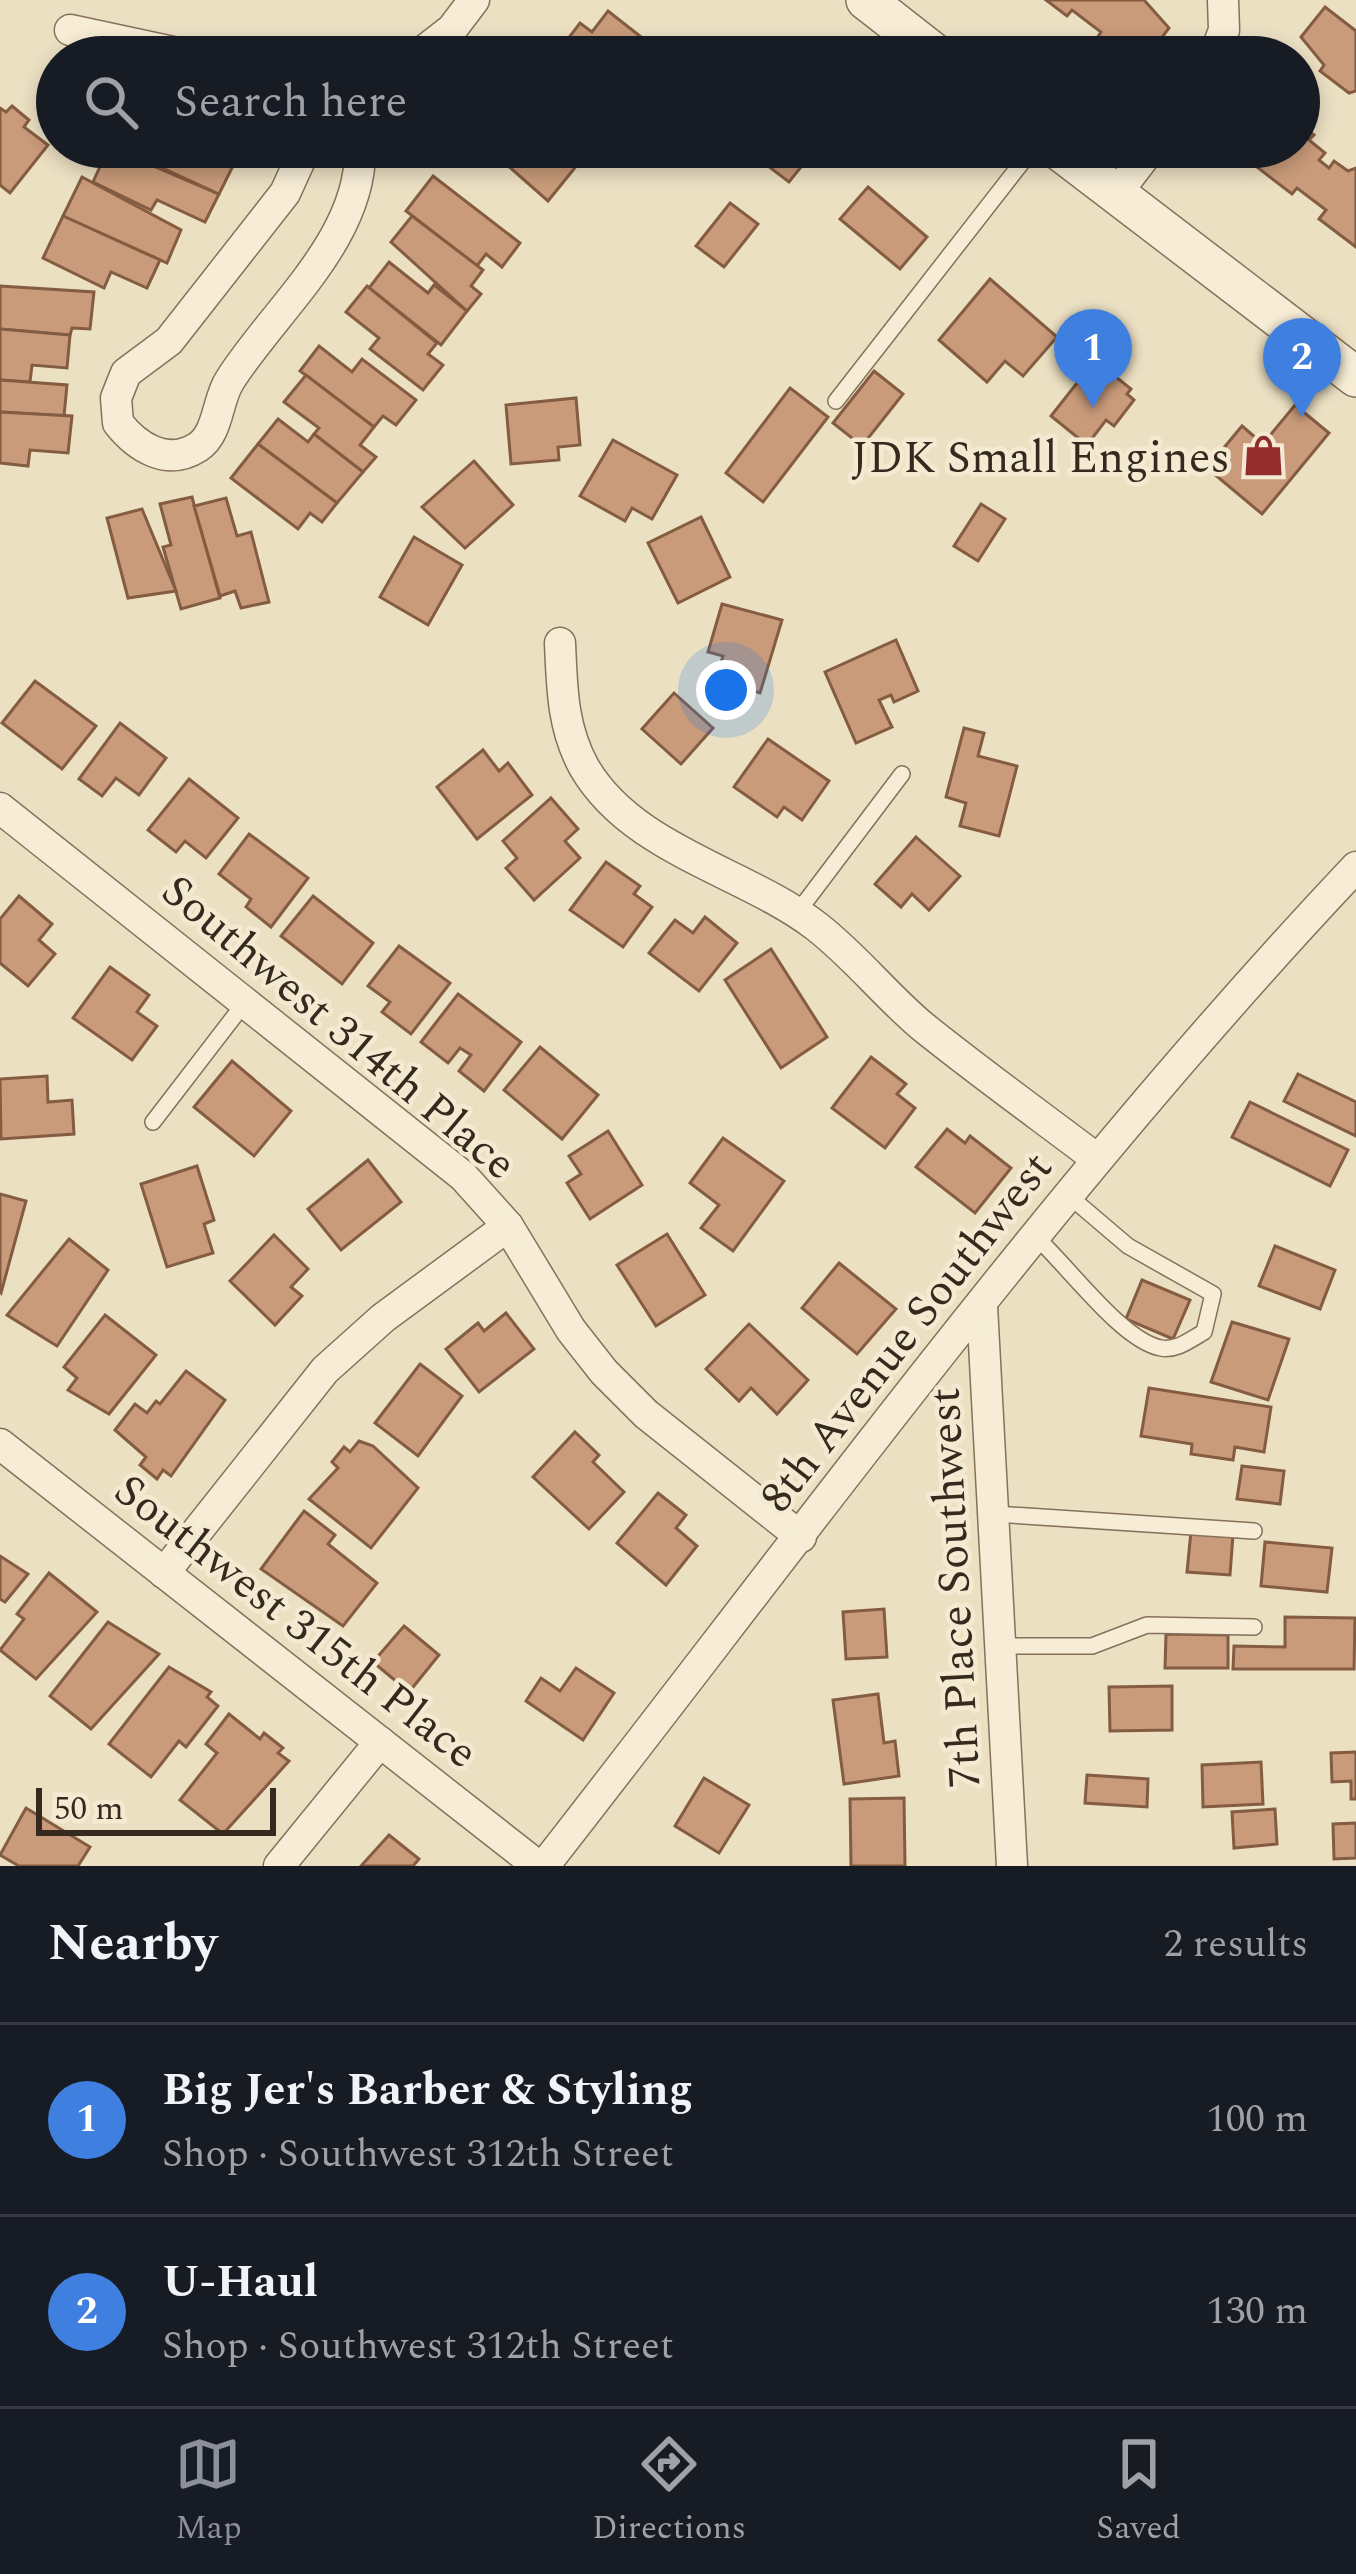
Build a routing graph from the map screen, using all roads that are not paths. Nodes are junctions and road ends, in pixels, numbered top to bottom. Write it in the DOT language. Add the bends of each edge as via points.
graph roads {
  1 [pos="474,0"];
  2 [pos="866,0"];
  3 [pos="1223,0"];
  4 [pos="70,30"];
  5 [pos="98,36"];
  6 [pos="443,36"];
  7 [pos="912,36"];
  8 [pos="1222,36"];
  9 [pos="297,168"];
  10 [pos="358,168"];
  11 [pos="1018,168"];
  12 [pos="1082,168"];
  13 [pos="1136,168"];
  14 [pos="1116,194"];
  15 [pos="1356,377"];
  16 [pos="836,401"];
  17 [pos="560,643"];
  18 [pos="902,774"];
  19 [pos="0,808"];
  20 [pos="1356,867"];
  21 [pos="797,913"];
  22 [pos="246,1001"];
  23 [pos="153,1122"];
  24 [pos="1096,1159"];
  25 [pos="1068,1195"];
  26 [pos="508,1226"];
  27 [pos="1036,1237"];
  28 [pos="982,1306"];
  29 [pos="0,1444"];
  30 [pos="995,1514"];
  31 [pos="1254,1531"];
  32 [pos="801,1537"];
  33 [pos="164,1573"];
  34 [pos="1254,1627"];
  35 [pos="1001,1646"];
  36 [pos="380,1742"];
  37 [pos="280,1866"];
  38 [pos="541,1866"];
  39 [pos="1012,1866"];
  1 -- 6 [label="street"];
  2 -- 7 [label="street"];
  3 -- 8 [label="street"];
  4 -- 5 [label="street"];
  9 -- 10 [label="street" via="170,341 119,386 118,422 146,450 177,454 205,439 229,381 333,237"];
  11 -- 16 [label="lane"];
  12 -- 14 [label="street"];
  13 -- 14 [label="street"];
  14 -- 15 [label="street"];
  17 -- 21 [label="street" via="564,718 586,769 671,845"];
  18 -- 21 [label="lane"];
  19 -- 22 [label="street, Southwest 314th Place"];
  20 -- 24 [label="street, 8th Avenue Southwest"];
  21 -- 24 [label="street" via="855,957 918,1022"];
  22 -- 23 [label="lane"];
  22 -- 26 [label="street, Southwest 314th Place" via="449,1164"];
  24 -- 25 [label="street, 8th Avenue Southwest"];
  25 -- 27 [label="street, 8th Avenue Southwest"];
  25 -- 27 [label="lane" via="1128,1246 1213,1294 1204,1332 1160,1348 1134,1336"];
  26 -- 32 [label="street, Southwest 314th Place" via="604,1372"];
  26 -- 33 [label="street" via="325,1370"];
  27 -- 28 [label="street, 8th Avenue Southwest"];
  28 -- 30 [label="street, 7th Place Southwest"];
  28 -- 32 [label="street, 8th Avenue Southwest"];
  29 -- 33 [label="street, Southwest 315th Place"];
  30 -- 31 [label="lane"];
  30 -- 35 [label="street, 7th Place Southwest"];
  32 -- 38 [label="street, 8th Avenue Southwest"];
  33 -- 36 [label="street, Southwest 315th Place"];
  34 -- 35 [label="lane" via="1147,1625 1092,1646"];
  35 -- 39 [label="street, 7th Place Southwest"];
  36 -- 37 [label="street"];
  36 -- 38 [label="street, Southwest 315th Place"];
}
